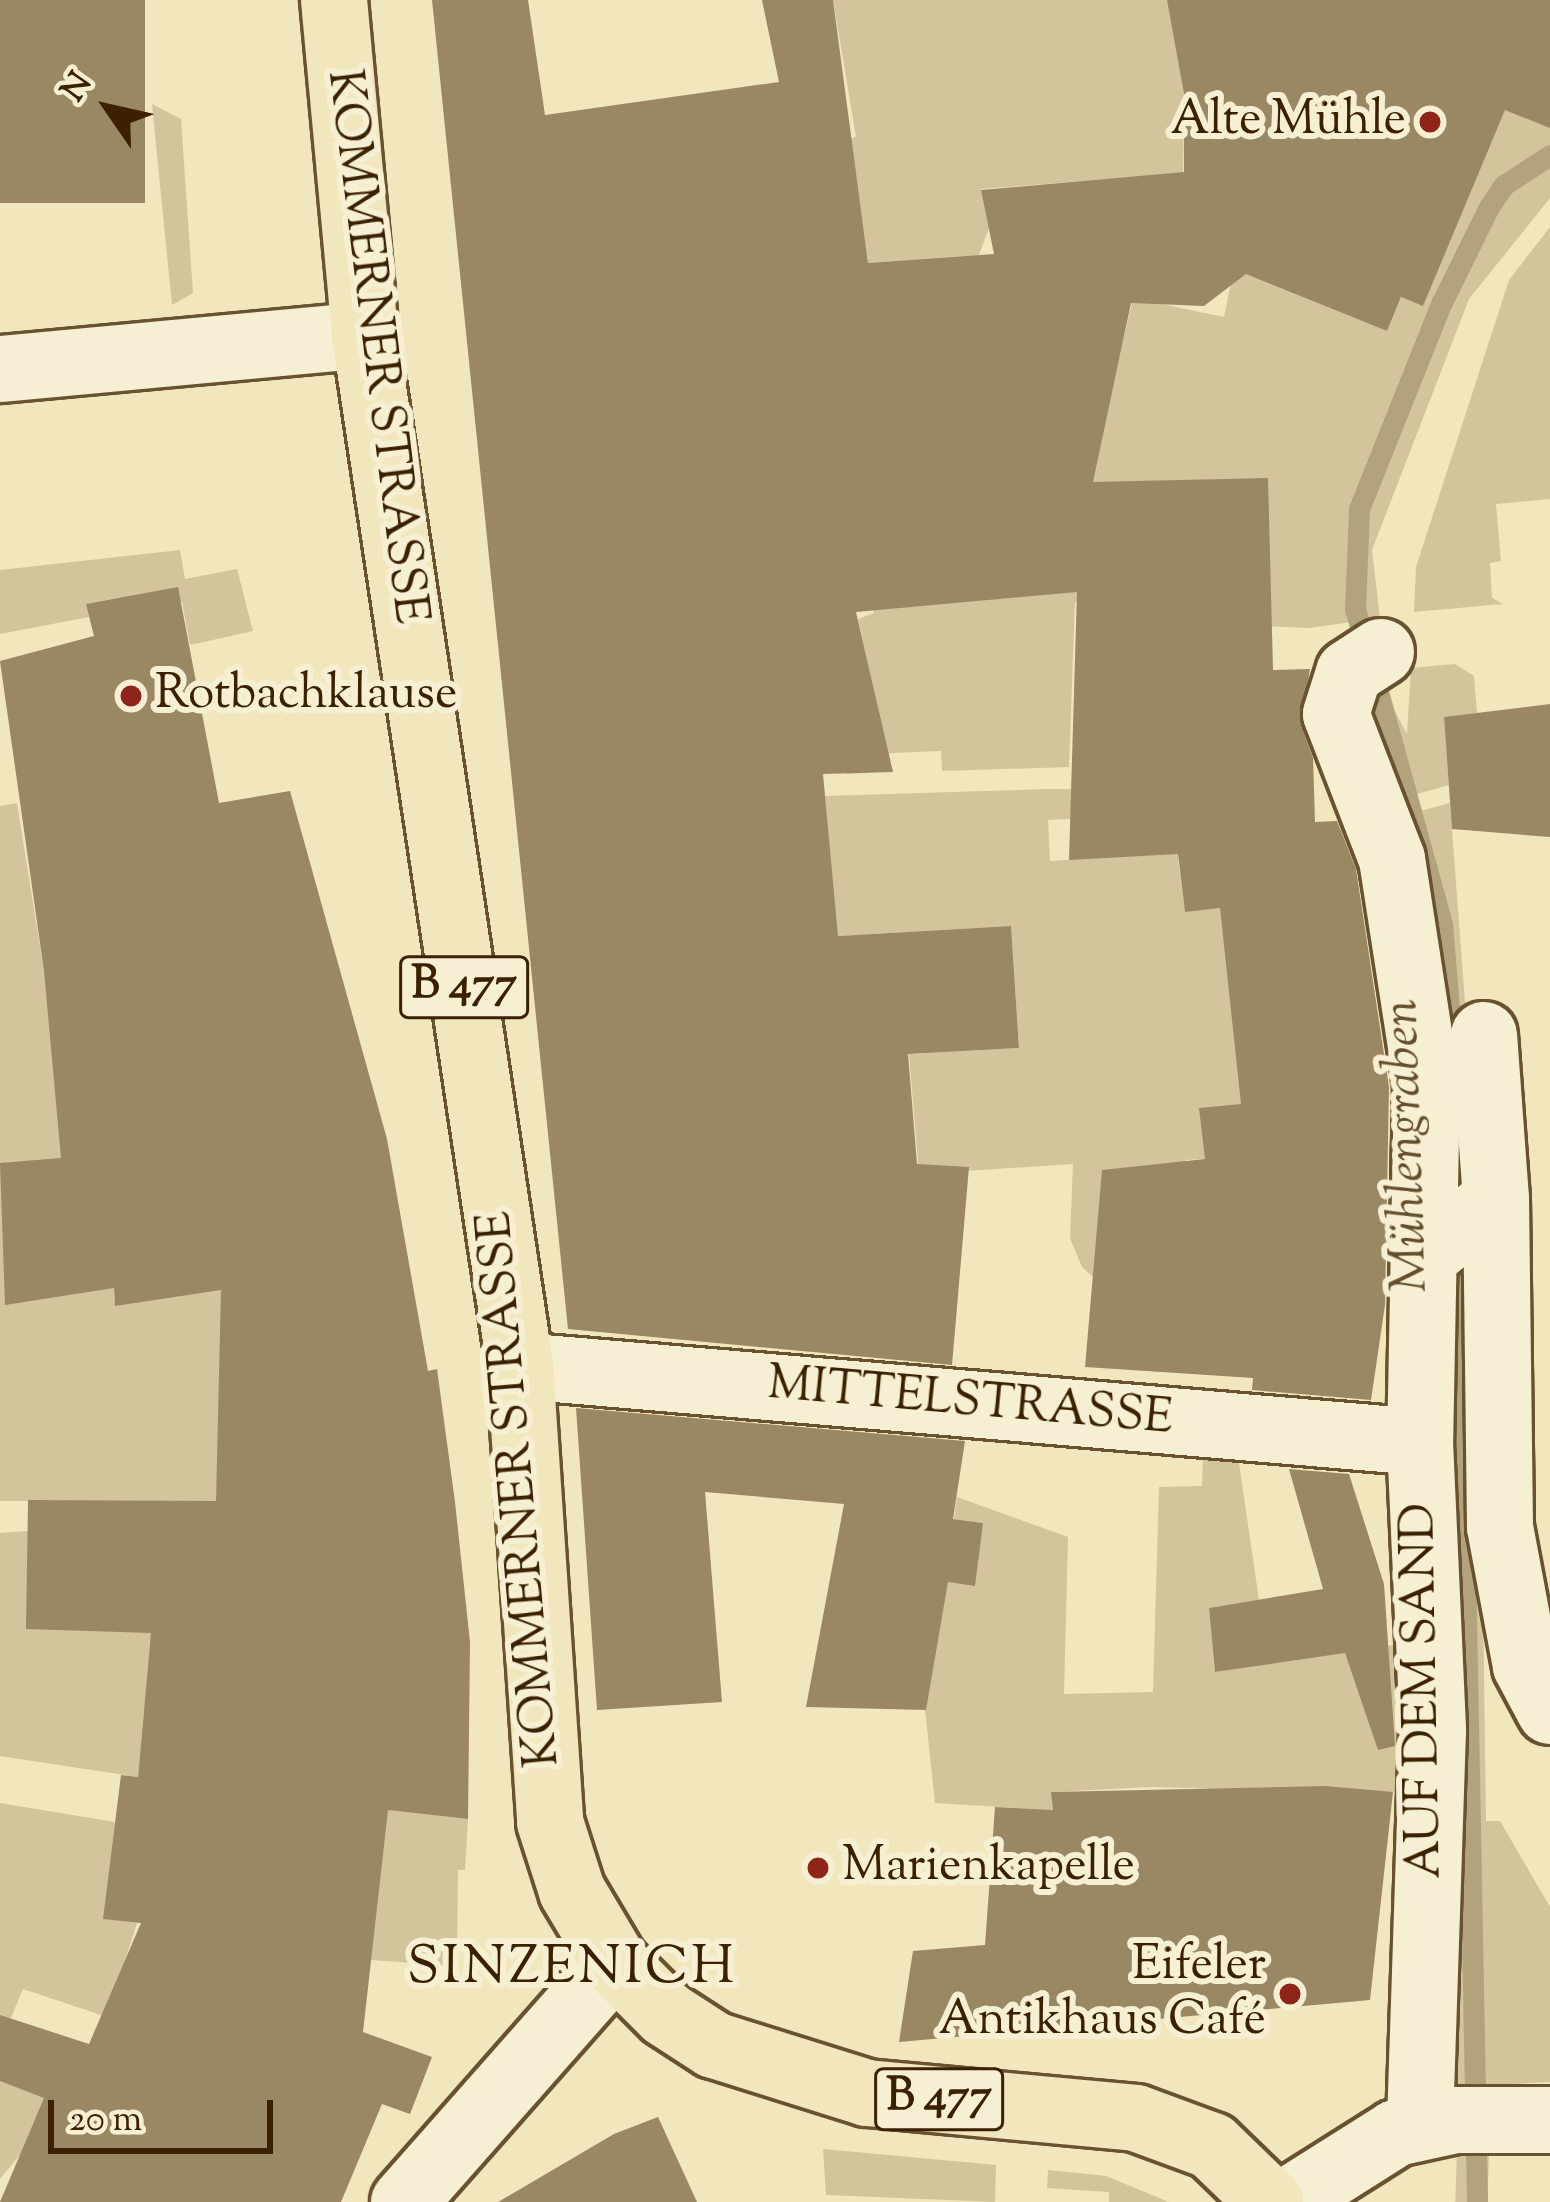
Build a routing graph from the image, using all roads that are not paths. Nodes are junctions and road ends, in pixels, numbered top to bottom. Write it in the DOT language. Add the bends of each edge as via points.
graph roads {
  1 [pos="334,0"];
  2 [pos="365,335"];
  3 [pos="0,369"];
  4 [pos="1365,662"];
  5 [pos="1484,1035"];
  6 [pos="1461,1228"];
  7 [pos="520,1366"];
  8 [pos="1420,1442"];
  9 [pos="1550,1712"];
  10 [pos="615,1963"];
  11 [pos="1479,2122"];
  12 [pos="404,2202"];
  13 [pos="1270,2202"];
  14 [pos="1287,2202"];
  1 -- 2 [label="main road, KOMMERNER STRASSE / B 477"];
  2 -- 3 [label="street"];
  2 -- 7 [label="main road, KOMMERNER STRASSE / B 477"];
  4 -- 6 [label="street, AUF DEM SAND" via="1336,714 1392,859"];
  5 -- 6 [label="street, AUF DEM SAND"];
  6 -- 8 [label="street, AUF DEM SAND"];
  6 -- 9 [label="street, AUF DEM SAND" via="1500,1527 1526,1666"];
  7 -- 8 [label="street, MITTELSTRASSE"];
  7 -- 10 [label="main road, KOMMERNER STRASSE / B 477" via="550,1822 572,1891"];
  8 -- 11 [label="street, AUF DEM SAND" via="1433,1731"];
  10 -- 12 [label="street"];
  10 -- 13 [label="main road, KOMMERNER STRASSE / B 477" via="666,2014 755,2063 867,2093 1086,2107 1136,2118 1212,2146"];
  11 -- 14 [label="street"];
}
